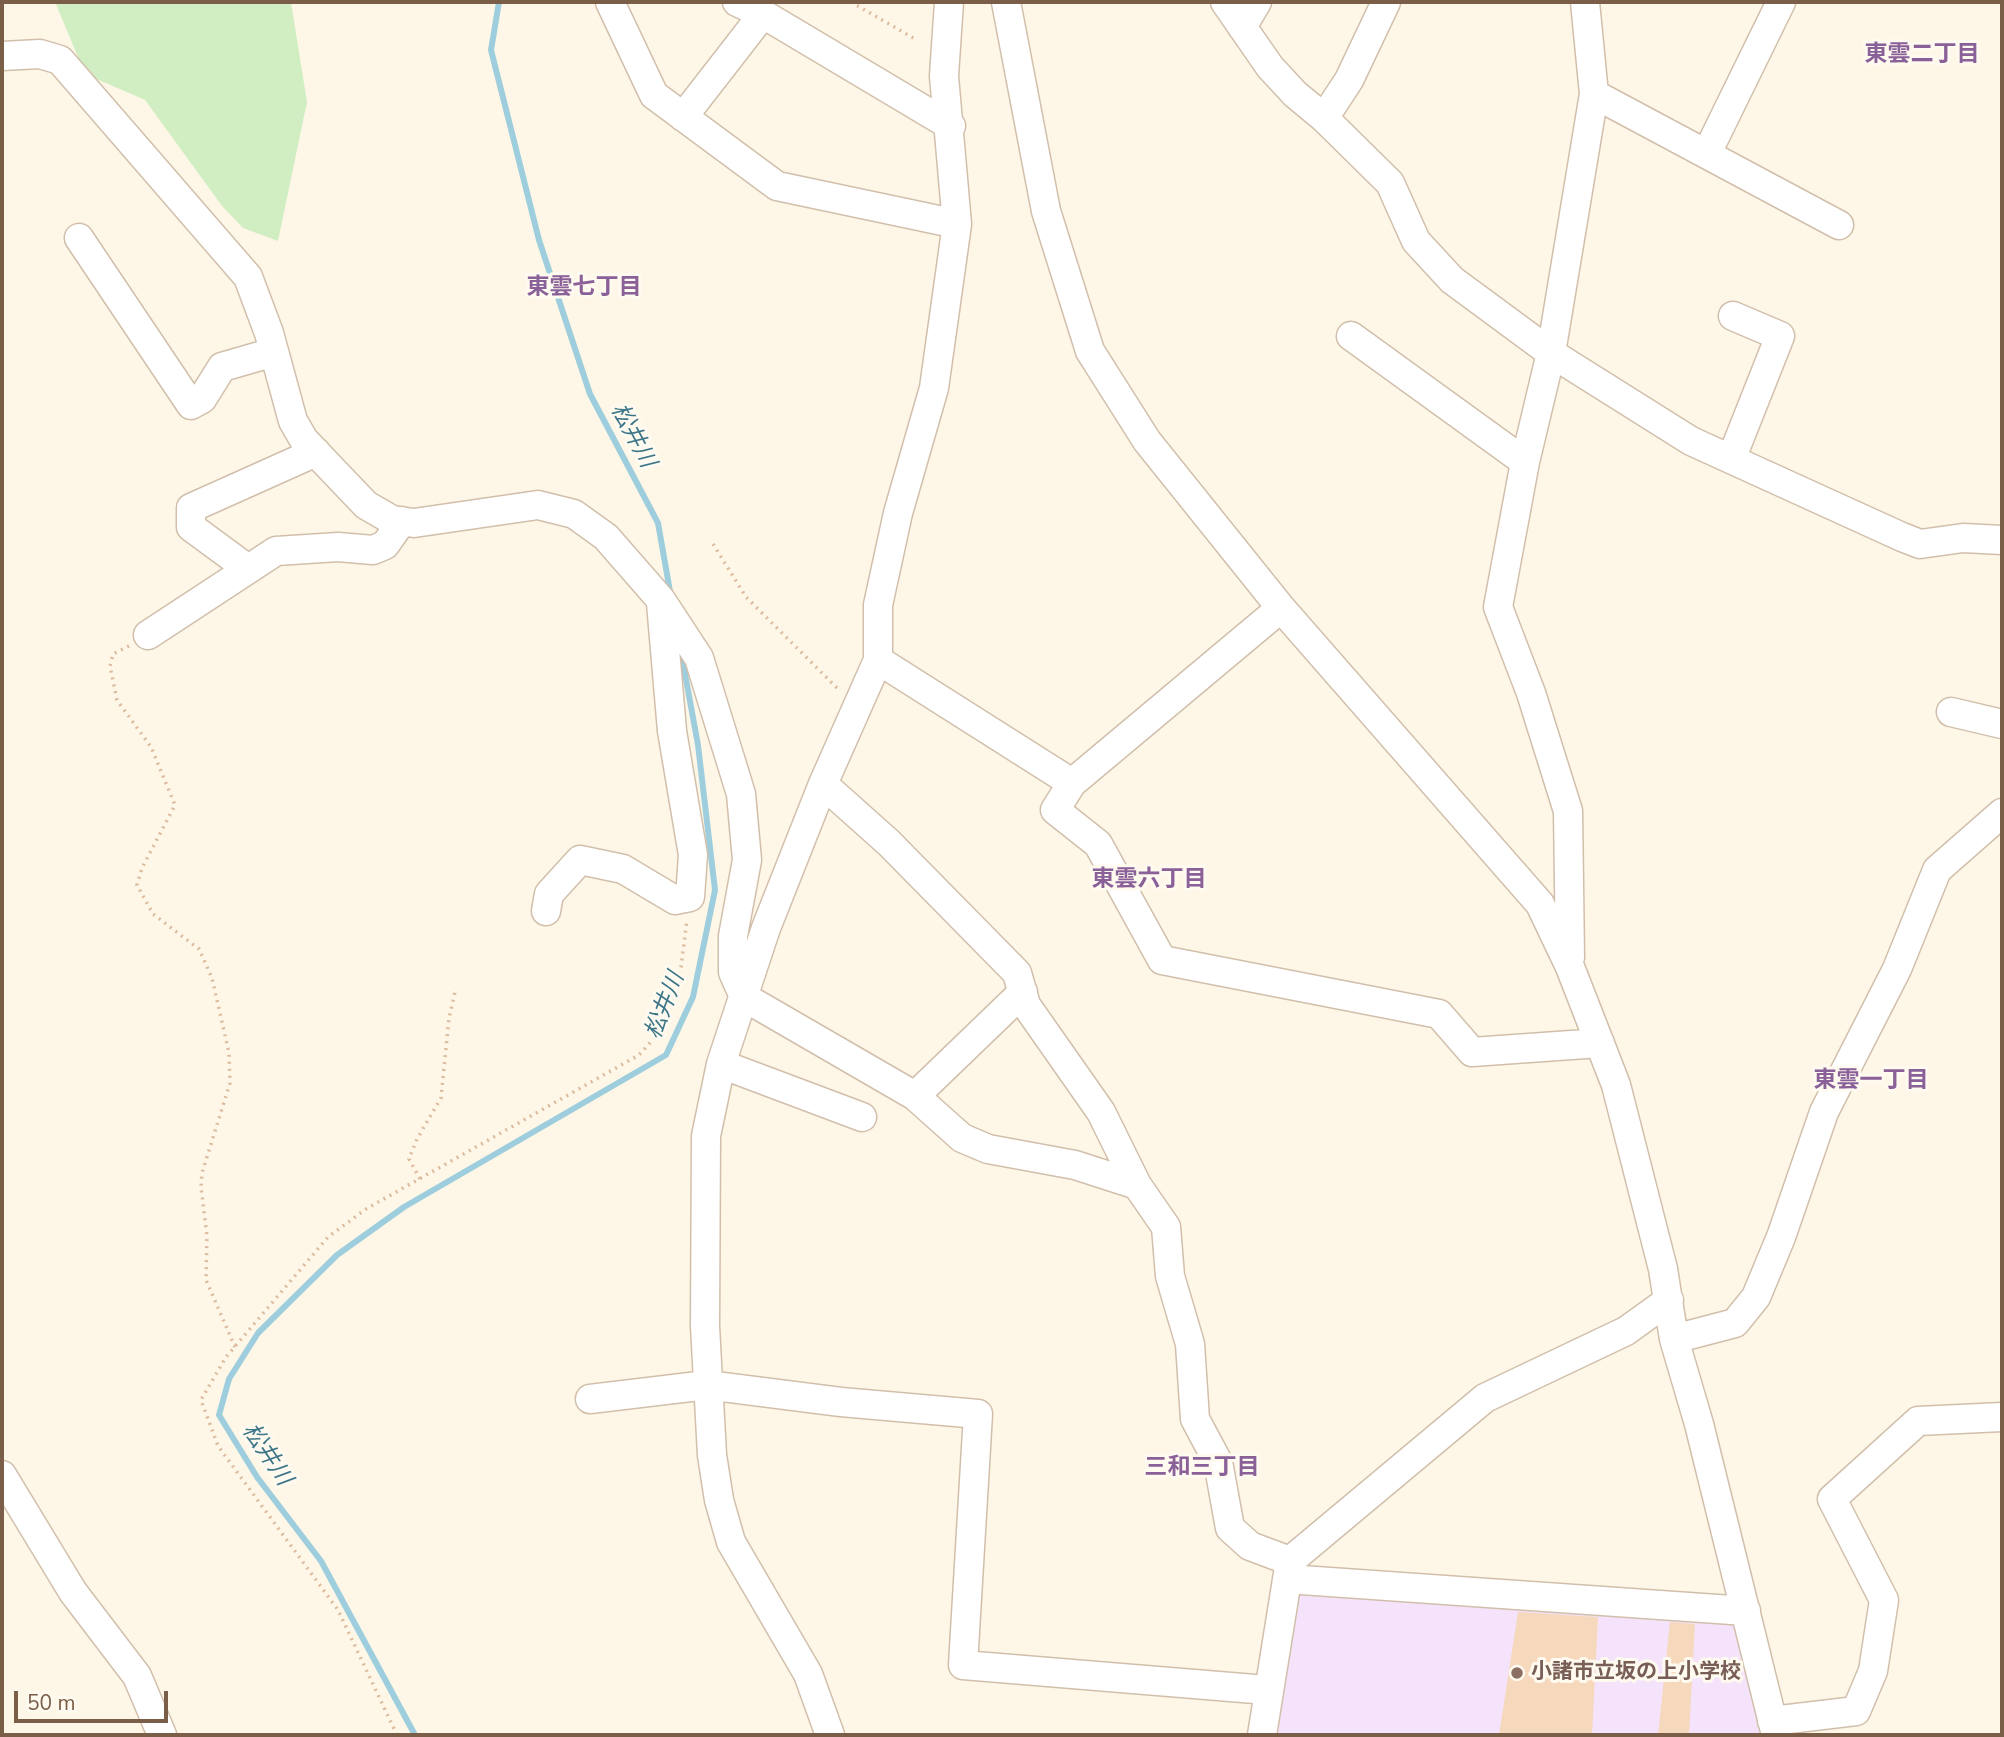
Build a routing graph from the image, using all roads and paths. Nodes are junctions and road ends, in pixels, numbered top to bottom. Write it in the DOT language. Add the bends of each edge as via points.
graph roads {
  1 [pos="610,2"];
  2 [pos="737,2"];
  3 [pos="851,2"];
  4 [pos="949,2"];
  5 [pos="1006,2"];
  6 [pos="1224,2"];
  7 [pos="1257,2"];
  8 [pos="1386,2"];
  9 [pos="1585,2"];
  10 [pos="1781,2"];
  11 [pos="763,14"];
  12 [pos="1242,26"];
  13 [pos="915,39"];
  14 [pos="2,56"];
  15 [pos="1594,94"];
  16 [pos="683,117"];
  17 [pos="1324,118"];
  18 [pos="951,126"];
  19 [pos="1707,153"];
  20 [pos="957,224"];
  21 [pos="1839,225"];
  22 [pos="79,238"];
  23 [pos="1733,316"];
  24 [pos="1351,335"];
  25 [pos="274,352"];
  26 [pos="1551,353"];
  27 [pos="316,452"];
  28 [pos="1732,457"];
  29 [pos="1525,462"];
  30 [pos="402,521"];
  31 [pos="2002,540"];
  32 [pos="713,544"];
  33 [pos="248,569"];
  34 [pos="661,600"];
  35 [pos="1281,608"];
  36 [pos="148,635"];
  37 [pos="878,660"];
  38 [pos="859,704"];
  39 [pos="1951,712"];
  40 [pos="2002,723"];
  41 [pos="1072,783"];
  42 [pos="822,784"];
  43 [pos="2002,814"];
  44 [pos="690,897"];
  45 [pos="546,911"];
  46 [pos="1570,967"];
  47 [pos="456,988"];
  48 [pos="1023,992"];
  49 [pos="744,997"];
  50 [pos="1600,1043"];
  51 [pos="721,1064"];
  52 [pos="915,1096"];
  53 [pos="862,1117"];
  54 [pos="420,1179"];
  55 [pos="1137,1185"];
  56 [pos="1669,1300"];
  57 [pos="1674,1339"];
  58 [pos="235,1347"];
  59 [pos="707,1385"];
  60 [pos="590,1399"];
  61 [pos="2002,1417"];
  62 [pos="2,1475"];
  63 [pos="1288,1570"];
  64 [pos="1746,1611"];
  65 [pos="1268,1690"];
  66 [pos="1774,1728"];
  67 [pos="162,1735"];
  68 [pos="397,1735"];
  69 [pos="830,1735"];
  70 [pos="1262,1735"];
  1 -- 16 [label="street" via="654,95"];
  2 -- 11 [label="street"];
  3 -- 13 [label="path"];
  4 -- 18 [label="street" via="944,76"];
  5 -- 35 [label="street" via="1046,211 1090,351 1147,441"];
  6 -- 12 [label="street"];
  7 -- 12 [label="street"];
  8 -- 17 [label="street" via="1349,80"];
  9 -- 15 [label="street"];
  10 -- 19 [label="street"];
  11 -- 16 [label="street"];
  11 -- 18 [label="street"];
  12 -- 17 [label="street" via="1270,67"];
  14 -- 25 [label="street" via="40,54 60,60 248,277"];
  15 -- 19 [label="street"];
  15 -- 26 [label="street"];
  16 -- 20 [label="street" via="777,186"];
  17 -- 26 [label="street" via="1390,183 1416,241 1452,280"];
  18 -- 20 [label="street"];
  19 -- 21 [label="street"];
  20 -- 37 [label="street" via="934,388 877,605"];
  22 -- 25 [label="street" via="191,405 202,399 222,367"];
  23 -- 28 [label="street" via="1780,336"];
  24 -- 29 [label="street"];
  25 -- 27 [label="street" via="293,421"];
  26 -- 28 [label="street" via="1691,441"];
  26 -- 29 [label="street"];
  27 -- 30 [label="street" via="366,505"];
  27 -- 33 [label="street" via="191,508 191,527"];
  28 -- 31 [label="street" via="1920,544 1963,538"];
  29 -- 46 [label="street" via="1498,607 1531,692 1568,811"];
  30 -- 33 [label="street" via="385,545 373,550 276,551"];
  30 -- 34 [label="street" via="415,523 538,505 574,514 606,537"];
  32 -- 38 [label="path" via="746,597 838,689"];
  33 -- 36 [label="street"];
  34 -- 44 [label="street" via="672,731 692,855"];
  34 -- 49 [label="street" via="699,658 741,794 747,860 733,936 733,972"];
  35 -- 41 [label="street"];
  35 -- 46 [label="street" via="1539,904"];
  36 -- 58 [label="path" via="113,654 110,666 117,700 151,747 175,805 137,885 153,914 199,949 212,978 229,1053 230,1083 201,1188 206,1280"];
  37 -- 38 [label="street"];
  37 -- 41 [label="street"];
  38 -- 42 [label="street"];
  39 -- 40 [label="street"];
  41 -- 50 [label="street" via="1055,810 1098,844 1162,960 1439,1014 1472,1052"];
  42 -- 48 [label="street" via="889,843 1017,973"];
  42 -- 49 [label="street"];
  43 -- 57 [label="street" via="1937,870 1898,970 1824,1112 1756,1297 1735,1323"];
  44 -- 45 [label="street" via="675,900 623,869 580,860 549,894"];
  44 -- 54 [label="path" via="681,967 657,1035 639,1055"];
  46 -- 50 [label="street"];
  47 -- 54 [label="path" via="441,1098 409,1158"];
  48 -- 52 [label="street"];
  48 -- 55 [label="street" via="1026,1005 1101,1112"];
  49 -- 51 [label="street"];
  49 -- 52 [label="street"];
  50 -- 56 [label="street" via="1616,1085"];
  51 -- 53 [label="street"];
  51 -- 59 [label="street" via="706,1136"];
  52 -- 55 [label="street" via="962,1138 988,1149 1075,1165"];
  54 -- 58 [label="path" via="328,1237"];
  55 -- 63 [label="street" via="1166,1227 1170,1276 1190,1344 1195,1419 1218,1462 1230,1528"];
  56 -- 57 [label="street"];
  56 -- 63 [label="street" via="1626,1331 1485,1398"];
  57 -- 64 [label="street"];
  58 -- 68 [label="path" via="201,1400 218,1446 338,1610"];
  59 -- 60 [label="street"];
  59 -- 65 [label="street" via="978,1414 963,1665"];
  59 -- 69 [label="street" via="719,1500 732,1542 808,1674"];
  61 -- 66 [label="street" via="1918,1421 1832,1499 1884,1600 1873,1671 1856,1711"];
  62 -- 67 [label="street" via="73,1592 137,1676"];
  63 -- 64 [label="street"];
  63 -- 65 [label="street"];
  64 -- 66 [label="street"];
  65 -- 70 [label="street"];
}
